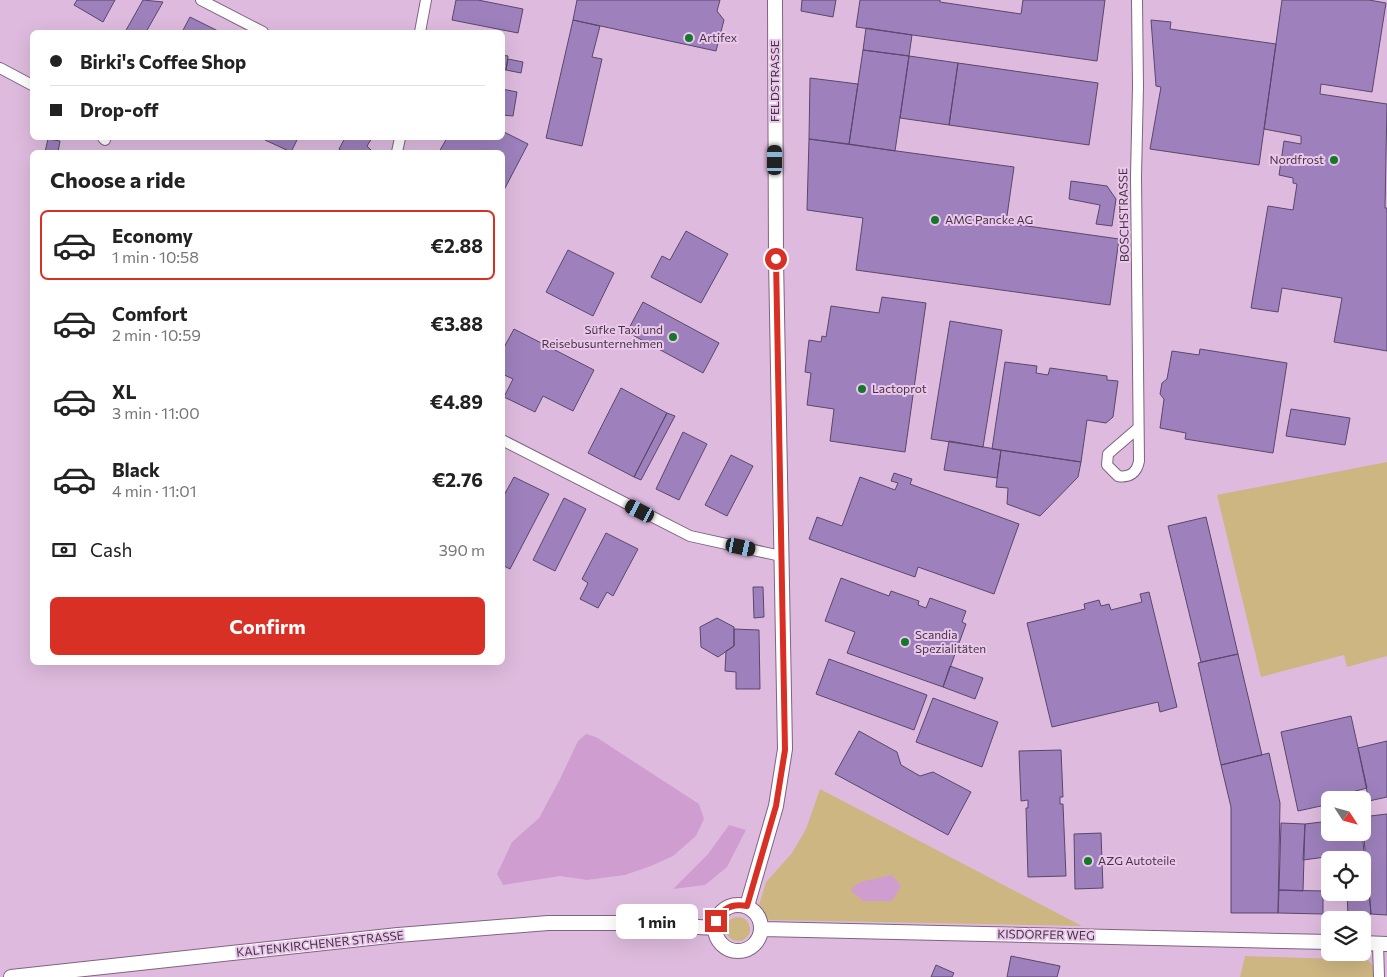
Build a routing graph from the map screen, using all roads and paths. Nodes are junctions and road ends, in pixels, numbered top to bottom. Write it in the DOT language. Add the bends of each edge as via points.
graph roads {
  1 [pos="201,0"];
  2 [pos="426,0"];
  3 [pos="774,0"];
  4 [pos="1137,0"];
  5 [pos="260,30"];
  6 [pos="420,30"];
  7 [pos="0,68"];
  8 [pos="30,84"];
  9 [pos="1138,429"];
  10 [pos="505,442"];
  11 [pos="781,556"];
  12 [pos="747,906"];
  13 [pos="715,928"];
  14 [pos="761,929"];
  15 [pos="1321,942"];
  16 [pos="1382,944"];
  17 [pos="12,977"];
  18 [pos="1379,977"];
  1 -- 5 [label="street"];
  2 -- 6 [label="street"];
  3 -- 11 [label="street, FELDSTRASSE"];
  4 -- 9 [label="street, BOSCHSTRASSE"];
  7 -- 8 [label="street"];
  9 -- 9 [label="street, BOSCHSTRASSE" via="1138,466 1130,475 1118,476 1108,465 1108,454"];
  10 -- 11 [label="street" via="690,536"];
  11 -- 12 [label="street, FELDSTRASSE" via="783,764 776,806"];
  12 -- 13 [label="street" via="739,904 725,909 719,914"];
  12 -- 14 [label="street" via="758,915"];
  13 -- 14 [label="street" via="721,943 727,948 742,951 755,944"];
  13 -- 17 [label="street, KALTENKIRCHENER STRASSE" via="548,923 398,935"];
  14 -- 15 [label="street, KISDORFER WEG"];
  16 -- 18 [label="street"];
}
